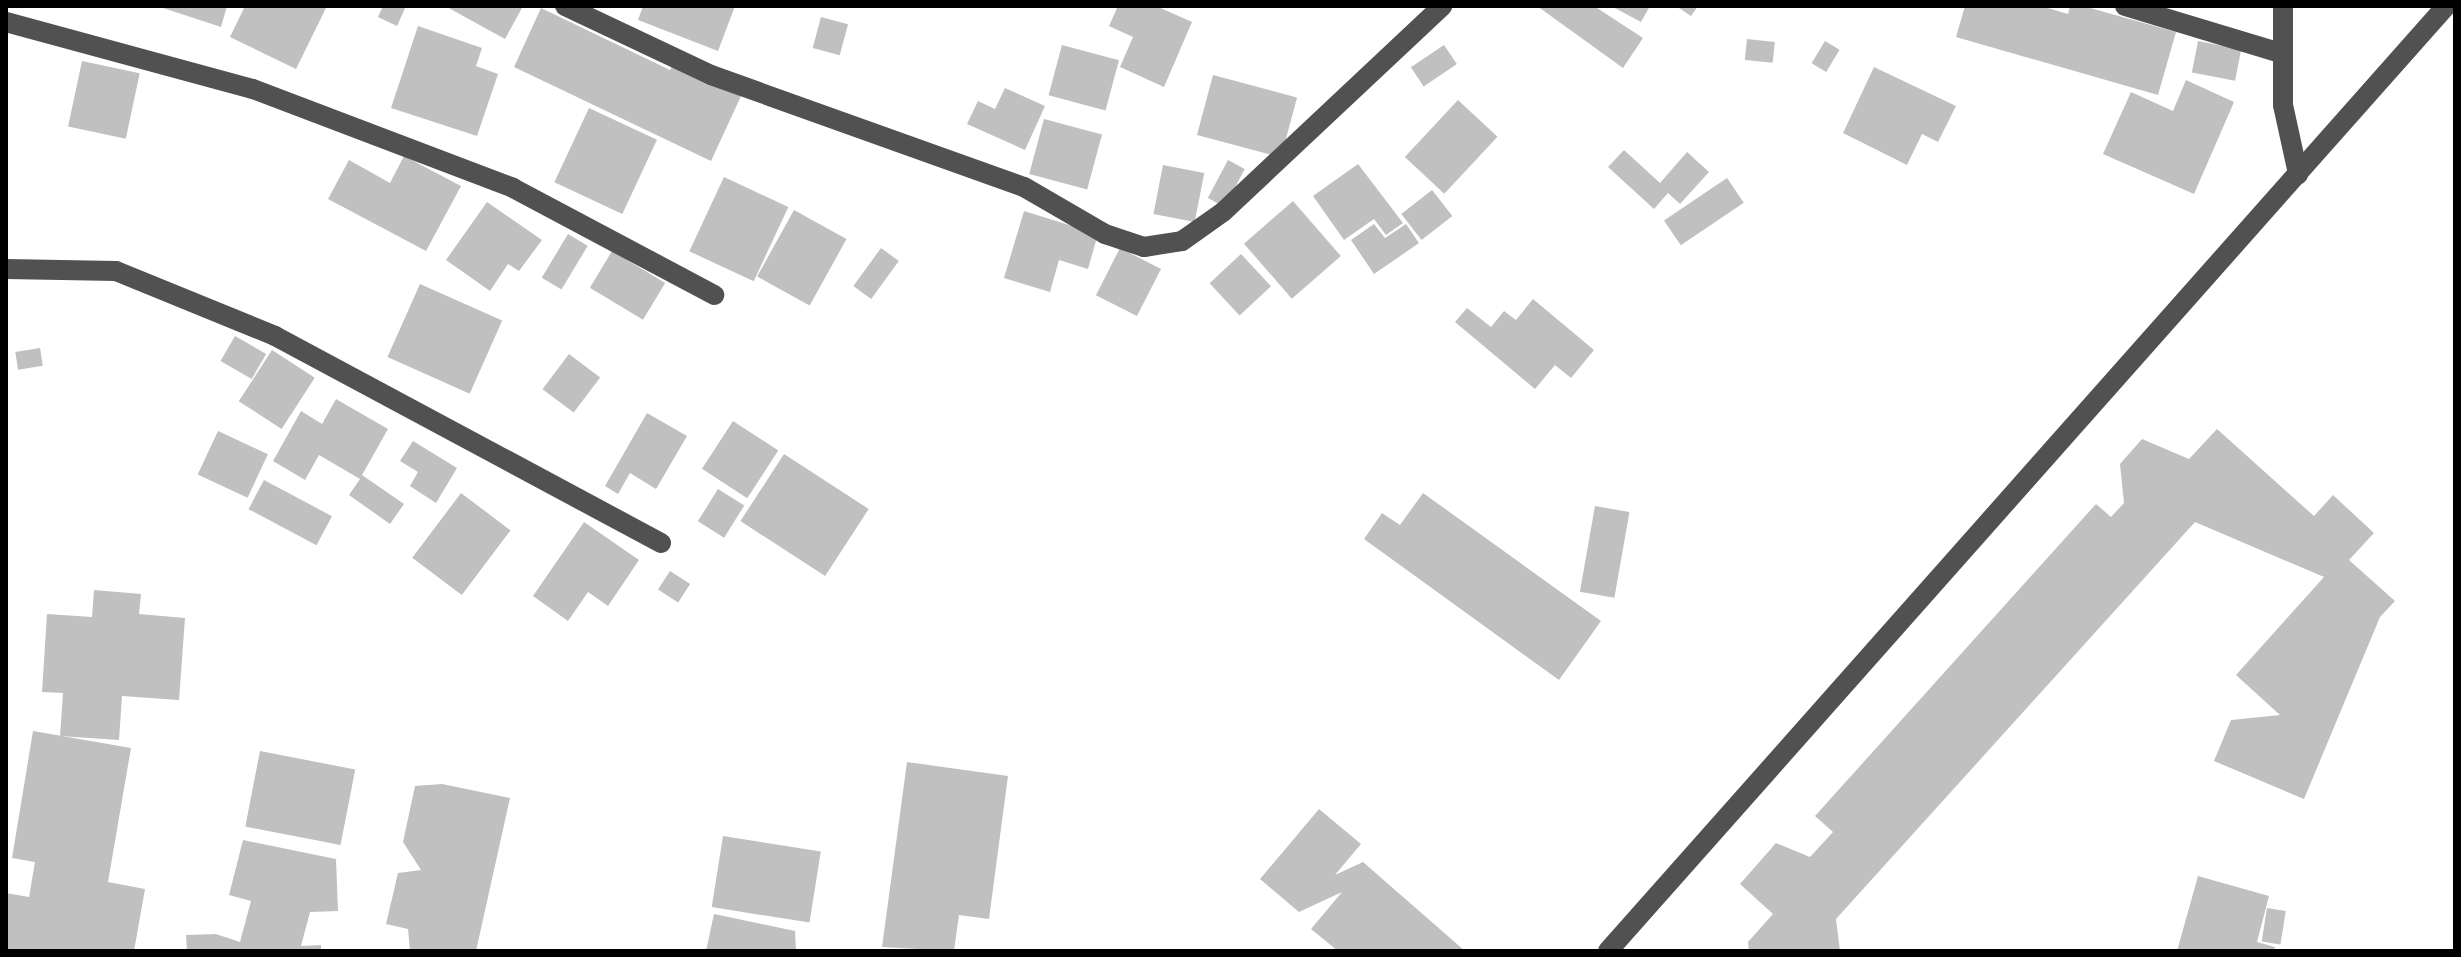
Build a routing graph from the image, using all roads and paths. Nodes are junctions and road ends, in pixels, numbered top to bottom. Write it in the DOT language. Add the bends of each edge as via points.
graph roads {
  1 [pos="565,6"];
  2 [pos="1442,6"];
  3 [pos="2125,6"];
  4 [pos="2283,6"];
  5 [pos="2446,6"];
  6 [pos="6,22"];
  7 [pos="2281,53"];
  8 [pos="2298,174"];
  9 [pos="6,269"];
  10 [pos="714,295"];
  11 [pos="661,543"];
  12 [pos="1608,951"];
  1 -- 2 [label="street" via="711,75 1024,187 1105,234 1144,247 1182,241 1223,212"];
  3 -- 7 [label="street"];
  4 -- 7 [label="street"];
  5 -- 8 [label="street"];
  6 -- 10 [label="street" via="253,89 498,182"];
  7 -- 8 [label="street" via="2283,105"];
  8 -- 12 [label="street"];
  9 -- 11 [label="street" via="116,271 275,336"];
}
